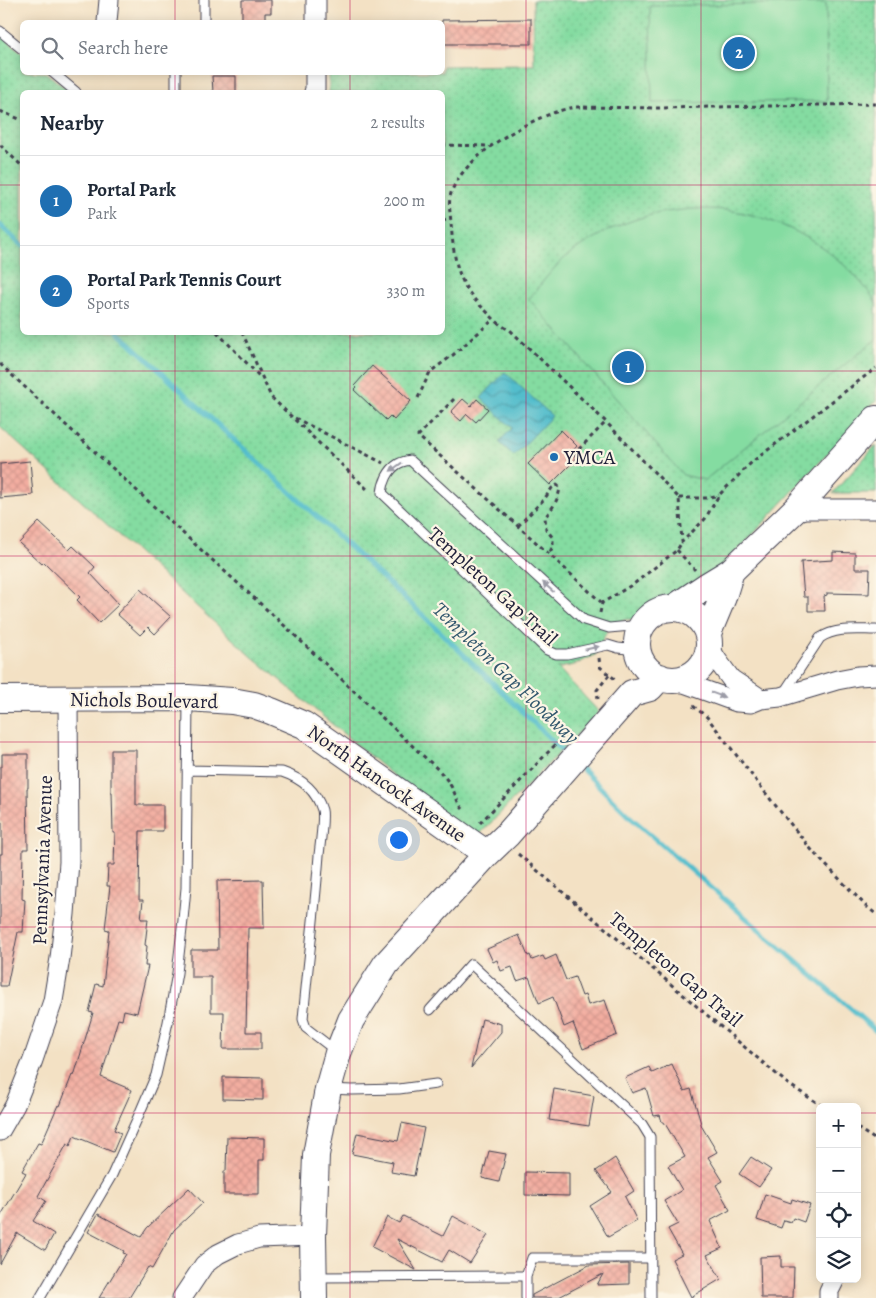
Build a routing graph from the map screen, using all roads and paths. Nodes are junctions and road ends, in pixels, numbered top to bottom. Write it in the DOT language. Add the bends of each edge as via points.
graph roads {
  1 [pos="109,0"];
  2 [pos="204,0"];
  3 [pos="316,0"];
  4 [pos="107,20"];
  5 [pos="204,20"];
  6 [pos="316,20"];
  7 [pos="0,31"];
  8 [pos="20,47"];
  9 [pos="56,75"];
  10 [pos="176,75"];
  11 [pos="315,75"];
  12 [pos="74,90"];
  13 [pos="176,90"];
  14 [pos="315,90"];
  15 [pos="876,104"];
  16 [pos="0,111"];
  17 [pos="20,119"];
  18 [pos="0,145"];
  19 [pos="445,145"];
  20 [pos="491,146"];
  21 [pos="20,164"];
  22 [pos="445,199"];
  23 [pos="449,199"];
  24 [pos="450,219"];
  25 [pos="445,220"];
  26 [pos="494,319"];
  27 [pos="220,335"];
  28 [pos="243,335"];
  29 [pos="0,364"];
  30 [pos="876,368"];
  31 [pos="264,381"];
  32 [pos="418,398"];
  33 [pos="454,399"];
  34 [pos="290,416"];
  35 [pos="876,419"];
  36 [pos="606,422"];
  37 [pos="573,455"];
  38 [pos="394,468"];
  39 [pos="719,495"];
  40 [pos="376,497"];
  41 [pos="680,498"];
  42 [pos="796,509"];
  43 [pos="876,509"];
  44 [pos="518,526"];
  45 [pos="682,542"];
  46 [pos="677,550"];
  47 [pos="549,554"];
  48 [pos="731,571"];
  49 [pos="699,575"];
  50 [pos="602,603"];
  51 [pos="675,607"];
  52 [pos="599,616"];
  53 [pos="642,625"];
  54 [pos="876,630"];
  55 [pos="708,640"];
  56 [pos="638,653"];
  57 [pos="599,656"];
  58 [pos="876,675"];
  59 [pos="674,686"];
  60 [pos="632,693"];
  61 [pos="188,698"];
  62 [pos="598,698"];
  63 [pos="780,698"];
  64 [pos="0,699"];
  65 [pos="68,699"];
  66 [pos="761,699"];
  67 [pos="592,705"];
  68 [pos="285,716"];
  69 [pos="556,744"];
  70 [pos="187,770"];
  71 [pos="465,810"];
  72 [pos="475,819"];
  73 [pos="510,842"];
  74 [pos="486,854"];
  75 [pos="876,914"];
  76 [pos="430,1010"];
  77 [pos="338,1053"];
  78 [pos="436,1084"];
  79 [pos="328,1089"];
  80 [pos="818,1103"];
  81 [pos="0,1131"];
  82 [pos="861,1131"];
  83 [pos="876,1140"];
  84 [pos="313,1236"];
  85 [pos="651,1258"];
  86 [pos="526,1276"];
  87 [pos="833,1283"];
  88 [pos="314,1288"];
  89 [pos="40,1298"];
  90 [pos="182,1298"];
  91 [pos="526,1298"];
  92 [pos="651,1298"];
  93 [pos="828,1298"];
  1 -- 4 [label="street"];
  2 -- 5 [label="lane"];
  3 -- 6 [label="street"];
  7 -- 8 [label="lane"];
  9 -- 12 [label="lane"];
  10 -- 13 [label="lane"];
  11 -- 14 [label="street"];
  15 -- 20 [label="path" via="575,107 525,125"];
  16 -- 17 [label="path"];
  18 -- 21 [label="path"];
  19 -- 20 [label="path"];
  20 -- 23 [label="path" via="468,166 454,185"];
  22 -- 23 [label="path"];
  23 -- 24 [label="path"];
  24 -- 25 [label="path"];
  24 -- 26 [label="path" via="456,264 463,284"];
  26 -- 32 [label="path" via="430,372"];
  26 -- 36 [label="path" via="510,330"];
  27 -- 31 [label="path"];
  28 -- 31 [label="path"];
  29 -- 71 [label="path" via="442,773"];
  30 -- 39 [label="path" via="752,462"];
  31 -- 34 [label="path" via="271,397"];
  33 -- 44 [label="path" via="418,436"];
  34 -- 38 [label="path"];
  34 -- 40 [label="path"];
  35 -- 42 [label="street, North Hancock Avenue"];
  36 -- 37 [label="path"];
  36 -- 41 [label="path"];
  53 -- 38 [label="lane, one-way" via="609,628 584,620 410,460"];
  38 -- 56 [label="lane, one-way" via="383,483 382,493 547,650 567,654 608,644"];
  39 -- 41 [label="path"];
  39 -- 45 [label="path" via="705,519"];
  41 -- 45 [label="path"];
  42 -- 43 [label="street"];
  42 -- 48 [label="street, North Hancock Avenue"];
  44 -- 47 [label="path"];
  44 -- 47 [label="path" via="557,485 559,496 545,517 546,529 553,538"];
  45 -- 46 [label="path"];
  46 -- 49 [label="path"];
  46 -- 50 [label="path" via="635,583"];
  47 -- 50 [label="path"];
  48 -- 51 [label="street, North Hancock Avenue"];
  48 -- 55 [label="street, North Hancock Avenue"];
  50 -- 52 [label="path"];
  51 -- 53 [label="street, North Hancock Avenue" via="653,613"];
  51 -- 55 [label="street" via="696,615 703,623"];
  53 -- 56 [label="street" via="636,641"];
  54 -- 63 [label="lane" via="828,632 820,638"];
  55 -- 59 [label="street, North Hancock Avenue" via="707,657 702,666"];
  55 -- 66 [label="street" via="731,679"];
  56 -- 59 [label="street" via="651,673"];
  56 -- 60 [label="street" via="631,671"];
  57 -- 60 [label="path" via="600,667"];
  58 -- 63 [label="street" via="828,682"];
  59 -- 60 [label="street, North Hancock Avenue"];
  59 -- 66 [label="street, one-way" via="737,702 752,703"];
  59 -- 75 [label="path" via="707,717 815,854"];
  60 -- 73 [label="street, North Hancock Avenue"];
  61 -- 65 [label="street, Nichols Boulevard"];
  61 -- 68 [label="street, Nichols Boulevard" via="254,705"];
  61 -- 70 [label="lane"];
  62 -- 67 [label="path"];
  63 -- 66 [label="street"];
  64 -- 65 [label="street, Nichols Boulevard"];
  65 -- 81 [label="street, Pennsylvania Avenue" via="69,862 60,958 53,1001 33,1060 15,1105"];
  68 -- 74 [label="street, North Hancock Avenue" via="319,734"];
  69 -- 72 [label="path" via="481,824"];
  70 -- 77 [label="lane" via="282,772 294,776 314,794 322,811 302,1019 306,1028"];
  70 -- 89 [label="lane" via="183,920 175,983 156,1075 112,1175"];
  73 -- 74 [label="street, North Hancock Avenue"];
  73 -- 80 [label="path, Templeton Gap Trail" via="788,1084"];
  74 -- 77 [label="street, North Hancock Avenue" via="386,964 350,1020"];
  76 -- 85 [label="lane" via="470,964 642,1124 650,1137"];
  77 -- 79 [label="street, North Hancock Avenue"];
  78 -- 79 [label="lane" via="399,1089"];
  79 -- 84 [label="street, North Hancock Avenue" via="316,1155"];
  82 -- 83 [label="path"];
  84 -- 88 [label="street, North Hancock Avenue"];
  84 -- 90 [label="street" via="259,1238 238,1244 204,1265"];
  85 -- 86 [label="lane" via="532,1258"];
  85 -- 92 [label="lane"];
  86 -- 88 [label="lane"];
  86 -- 91 [label="lane"];
  87 -- 93 [label="street"];
}
